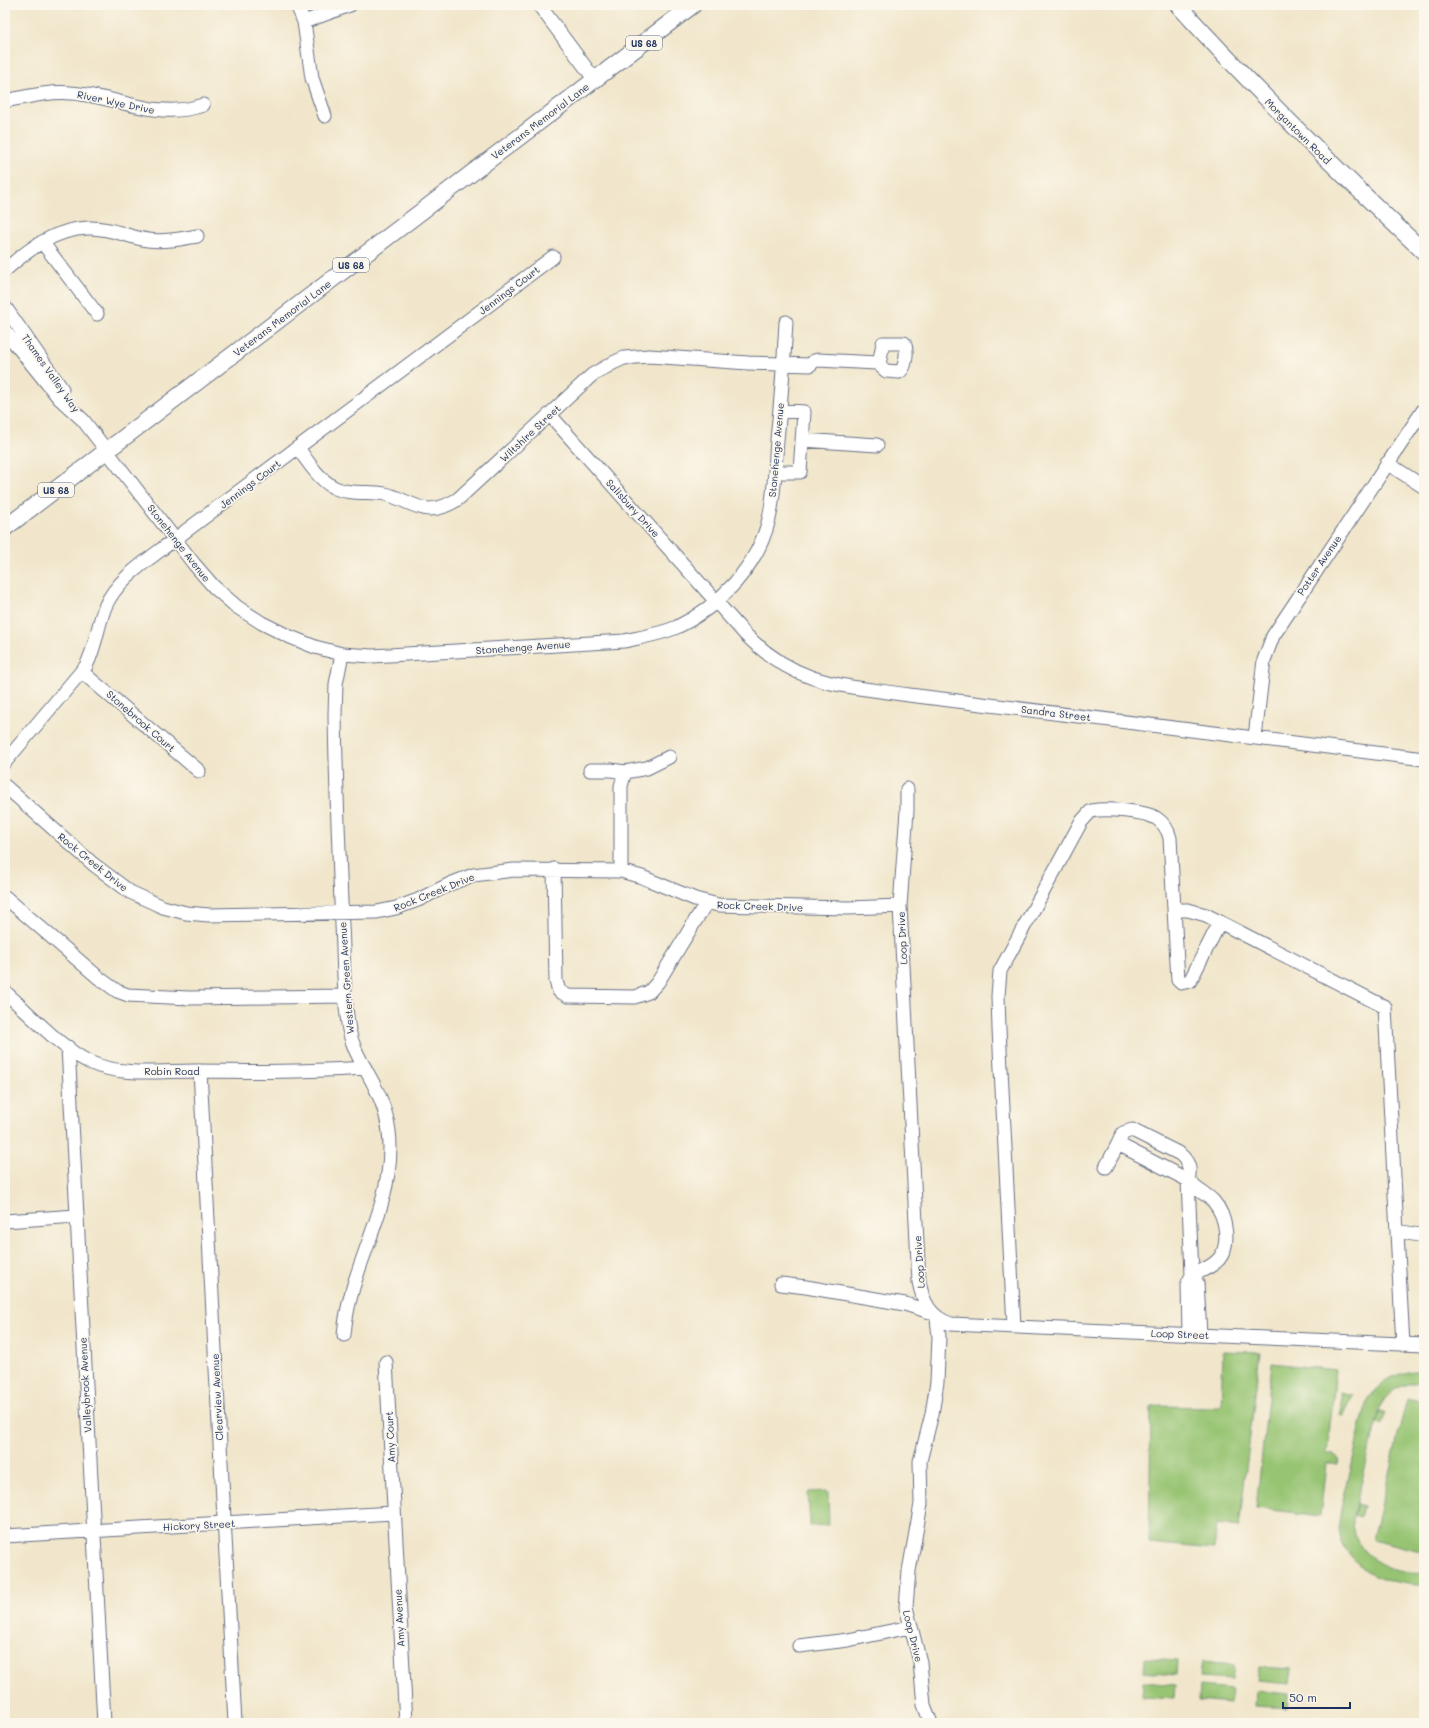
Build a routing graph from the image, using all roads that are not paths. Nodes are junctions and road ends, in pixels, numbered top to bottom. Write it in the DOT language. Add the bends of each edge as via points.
graph roads {
  1 [pos="297,5"];
  2 [pos="350,5"];
  3 [pos="539,5"];
  4 [pos="693,5"];
  5 [pos="1178,5"];
  6 [pos="304,22"];
  7 [pos="594,80"];
  8 [pos="5,101"];
  9 [pos="203,105"];
  10 [pos="325,116"];
  11 [pos="196,236"];
  12 [pos="42,242"];
  13 [pos="1424,252"];
  14 [pos="553,257"];
  15 [pos="5,270"];
  16 [pos="5,307"];
  17 [pos="97,314"];
  18 [pos="786,322"];
  19 [pos="5,331"];
  20 [pos="784,364"];
  21 [pos="879,365"];
  22 [pos="1424,409"];
  23 [pos="780,410"];
  24 [pos="550,415"];
  25 [pos="83,420"];
  26 [pos="802,440"];
  27 [pos="877,445"];
  28 [pos="298,448"];
  29 [pos="107,451"];
  30 [pos="1387,463"];
  31 [pos="775,472"];
  32 [pos="1424,487"];
  33 [pos="5,528"];
  34 [pos="175,539"];
  35 [pos="717,600"];
  36 [pos="342,654"];
  37 [pos="82,672"];
  38 [pos="1255,738"];
  39 [pos="669,757"];
  40 [pos="6,758"];
  41 [pos="1424,759"];
  42 [pos="590,770"];
  43 [pos="199,771"];
  44 [pos="624,772"];
  45 [pos="5,786"];
  46 [pos="907,789"];
  47 [pos="554,869"];
  48 [pos="621,872"];
  49 [pos="5,897"];
  50 [pos="706,902"];
  51 [pos="900,906"];
  52 [pos="1175,910"];
  53 [pos="342,914"];
  54 [pos="1220,922"];
  55 [pos="5,992"];
  56 [pos="346,996"];
  57 [pos="68,1047"];
  58 [pos="364,1068"];
  59 [pos="200,1071"];
  60 [pos="1118,1144"];
  61 [pos="1106,1167"];
  62 [pos="1188,1180"];
  63 [pos="1202,1194"];
  64 [pos="1189,1201"];
  65 [pos="76,1216"];
  66 [pos="5,1221"];
  67 [pos="1397,1231"];
  68 [pos="1424,1236"];
  69 [pos="1192,1275"];
  70 [pos="781,1284"];
  71 [pos="934,1315"];
  72 [pos="1014,1327"];
  73 [pos="1195,1334"];
  74 [pos="344,1335"];
  75 [pos="1403,1345"];
  76 [pos="1424,1345"];
  77 [pos="386,1362"];
  78 [pos="393,1513"];
  79 [pos="223,1524"];
  80 [pos="94,1532"];
  81 [pos="5,1536"];
  82 [pos="910,1627"];
  83 [pos="799,1646"];
  84 [pos="104,1723"];
  85 [pos="235,1723"];
  86 [pos="406,1723"];
  87 [pos="931,1723"];
  1 -- 6 [label="street"];
  2 -- 6 [label="street"];
  3 -- 7 [label="street"];
  4 -- 7 [label="main road, Veterans Memorial Lane / US 68"];
  5 -- 13 [label="main road, Morgantown Road" via="1294,128"];
  6 -- 10 [label="street" via="312,78"];
  7 -- 29 [label="main road, Veterans Memorial Lane / US 68"];
  8 -- 9 [label="street, River Wye Drive" via="71,92 165,111 181,112"];
  11 -- 12 [label="street" via="158,241 89,228 68,231"];
  12 -- 15 [label="street"];
  12 -- 17 [label="street"];
  14 -- 28 [label="street, Jennings Court"];
  16 -- 25 [label="street, Thames Valley Way"];
  18 -- 20 [label="street, Stonehenge Avenue"];
  19 -- 25 [label="street, Thames Valley Way" via="59,398"];
  20 -- 21 [label="street, Wiltshire Street" via="810,365 818,360"];
  20 -- 23 [label="street, Stonehenge Avenue"];
  20 -- 24 [label="street, Wiltshire Street" via="748,364 655,356 624,358 592,375"];
  22 -- 30 [label="street, Potter Avenue"];
  23 -- 26 [label="street" via="804,412"];
  23 -- 31 [label="street, Stonehenge Avenue"];
  24 -- 28 [label="street, Wiltshire Street" via="458,499 438,508 418,506 386,494 354,492 334,487 320,476"];
  24 -- 35 [label="street, Salisbury Drive"];
  25 -- 29 [label="street, Thames Valley Way"];
  26 -- 27 [label="street"];
  26 -- 31 [label="street" via="800,472"];
  28 -- 34 [label="street, Jennings Court"];
  29 -- 33 [label="main road, Veterans Memorial Lane / US 68"];
  29 -- 34 [label="street, Stonehenge Avenue"];
  30 -- 32 [label="street"];
  30 -- 38 [label="street, Potter Avenue" via="1273,636 1264,660"];
  31 -- 35 [label="street, Stonehenge Avenue" via="769,520 760,543 742,574"];
  34 -- 36 [label="street, Stonehenge Avenue" via="214,587 237,607 288,636"];
  34 -- 37 [label="street, Jennings Court" via="126,578 111,596 101,617 94,648"];
  35 -- 36 [label="street, Stonehenge Avenue" via="676,627 651,636 624,641 401,656"];
  35 -- 38 [label="street, Sandra Street" via="745,634 770,657 793,671 819,681 909,695"];
  36 -- 53 [label="street, Western Green Avenue" via="335,703"];
  37 -- 40 [label="street, Jennings Court"];
  37 -- 43 [label="street, Stonebrook Court"];
  38 -- 41 [label="street, Sandra Street"];
  39 -- 44 [label="street" via="647,768"];
  42 -- 44 [label="street"];
  44 -- 48 [label="street" via="621,786"];
  45 -- 53 [label="street, Rock Creek Drive" via="111,879 130,892 163,907 186,913 210,915"];
  46 -- 51 [label="street, Loop Drive" via="908,810"];
  47 -- 48 [label="street, Rock Creek Drive"];
  47 -- 50 [label="street" via="556,981 559,991 568,996 635,997 648,992 658,982"];
  47 -- 53 [label="street, Rock Creek Drive" via="496,871 472,875 396,908"];
  48 -- 50 [label="street, Rock Creek Drive" via="642,877"];
  49 -- 56 [label="street" via="99,978 117,991 128,995 189,998"];
  50 -- 51 [label="street, Rock Creek Drive" via="730,906 813,908"];
  51 -- 71 [label="street, Loop Drive" via="919,1282 923,1299"];
  52 -- 54 [label="street" via="1196,912"];
  52 -- 54 [label="street" via="1178,980 1181,983 1190,981"];
  52 -- 72 [label="street" via="1170,837 1164,825 1148,814 1092,811 1081,822 1000,971 999,1037"];
  53 -- 56 [label="street, Western Green Avenue"];
  54 -- 67 [label="street" via="1385,1007"];
  55 -- 57 [label="street, Robin Road"];
  56 -- 58 [label="street, Western Green Avenue" via="351,1038"];
  57 -- 59 [label="street, Robin Road" via="89,1061 117,1070"];
  57 -- 65 [label="street, Valleybrook Avenue"];
  58 -- 59 [label="street, Robin Road"];
  58 -- 74 [label="street, Western Green Avenue" via="378,1093 387,1123 390,1141 389,1173 377,1222 352,1287"];
  59 -- 79 [label="street, Clearview Avenue"];
  60 -- 61 [label="street"];
  60 -- 62 [label="street"];
  60 -- 62 [label="street" via="1123,1133 1128,1130 1138,1132 1180,1154 1189,1165"];
  62 -- 63 [label="street"];
  62 -- 64 [label="street"];
  63 -- 64 [label="street"];
  63 -- 69 [label="street" via="1212,1200 1221,1214 1225,1228 1223,1253 1212,1265"];
  64 -- 69 [label="street"];
  65 -- 66 [label="street"];
  65 -- 80 [label="street, Valleybrook Avenue"];
  67 -- 68 [label="street"];
  67 -- 75 [label="street"];
  69 -- 73 [label="street" via="1188,1284"];
  70 -- 71 [label="street, Loop Street" via="806,1286 905,1304"];
  71 -- 72 [label="street, Loop Street" via="951,1324"];
  71 -- 82 [label="street, Loop Drive" via="939,1337 937,1382 920,1462 920,1509 906,1607"];
  72 -- 73 [label="street, Loop Street"];
  73 -- 75 [label="street, Loop Street"];
  75 -- 76 [label="street, Loop Street"];
  77 -- 78 [label="street, Amy Court"];
  78 -- 79 [label="street, Hickory Street"];
  78 -- 86 [label="street, Amy Avenue"];
  79 -- 80 [label="street, Hickory Street"];
  79 -- 85 [label="street, Clearview Avenue"];
  80 -- 81 [label="street, Hickory Street"];
  80 -- 84 [label="street, Valleybrook Avenue"];
  82 -- 83 [label="street" via="854,1639"];
  82 -- 87 [label="street, Loop Drive" via="920,1662 924,1705"];
}
